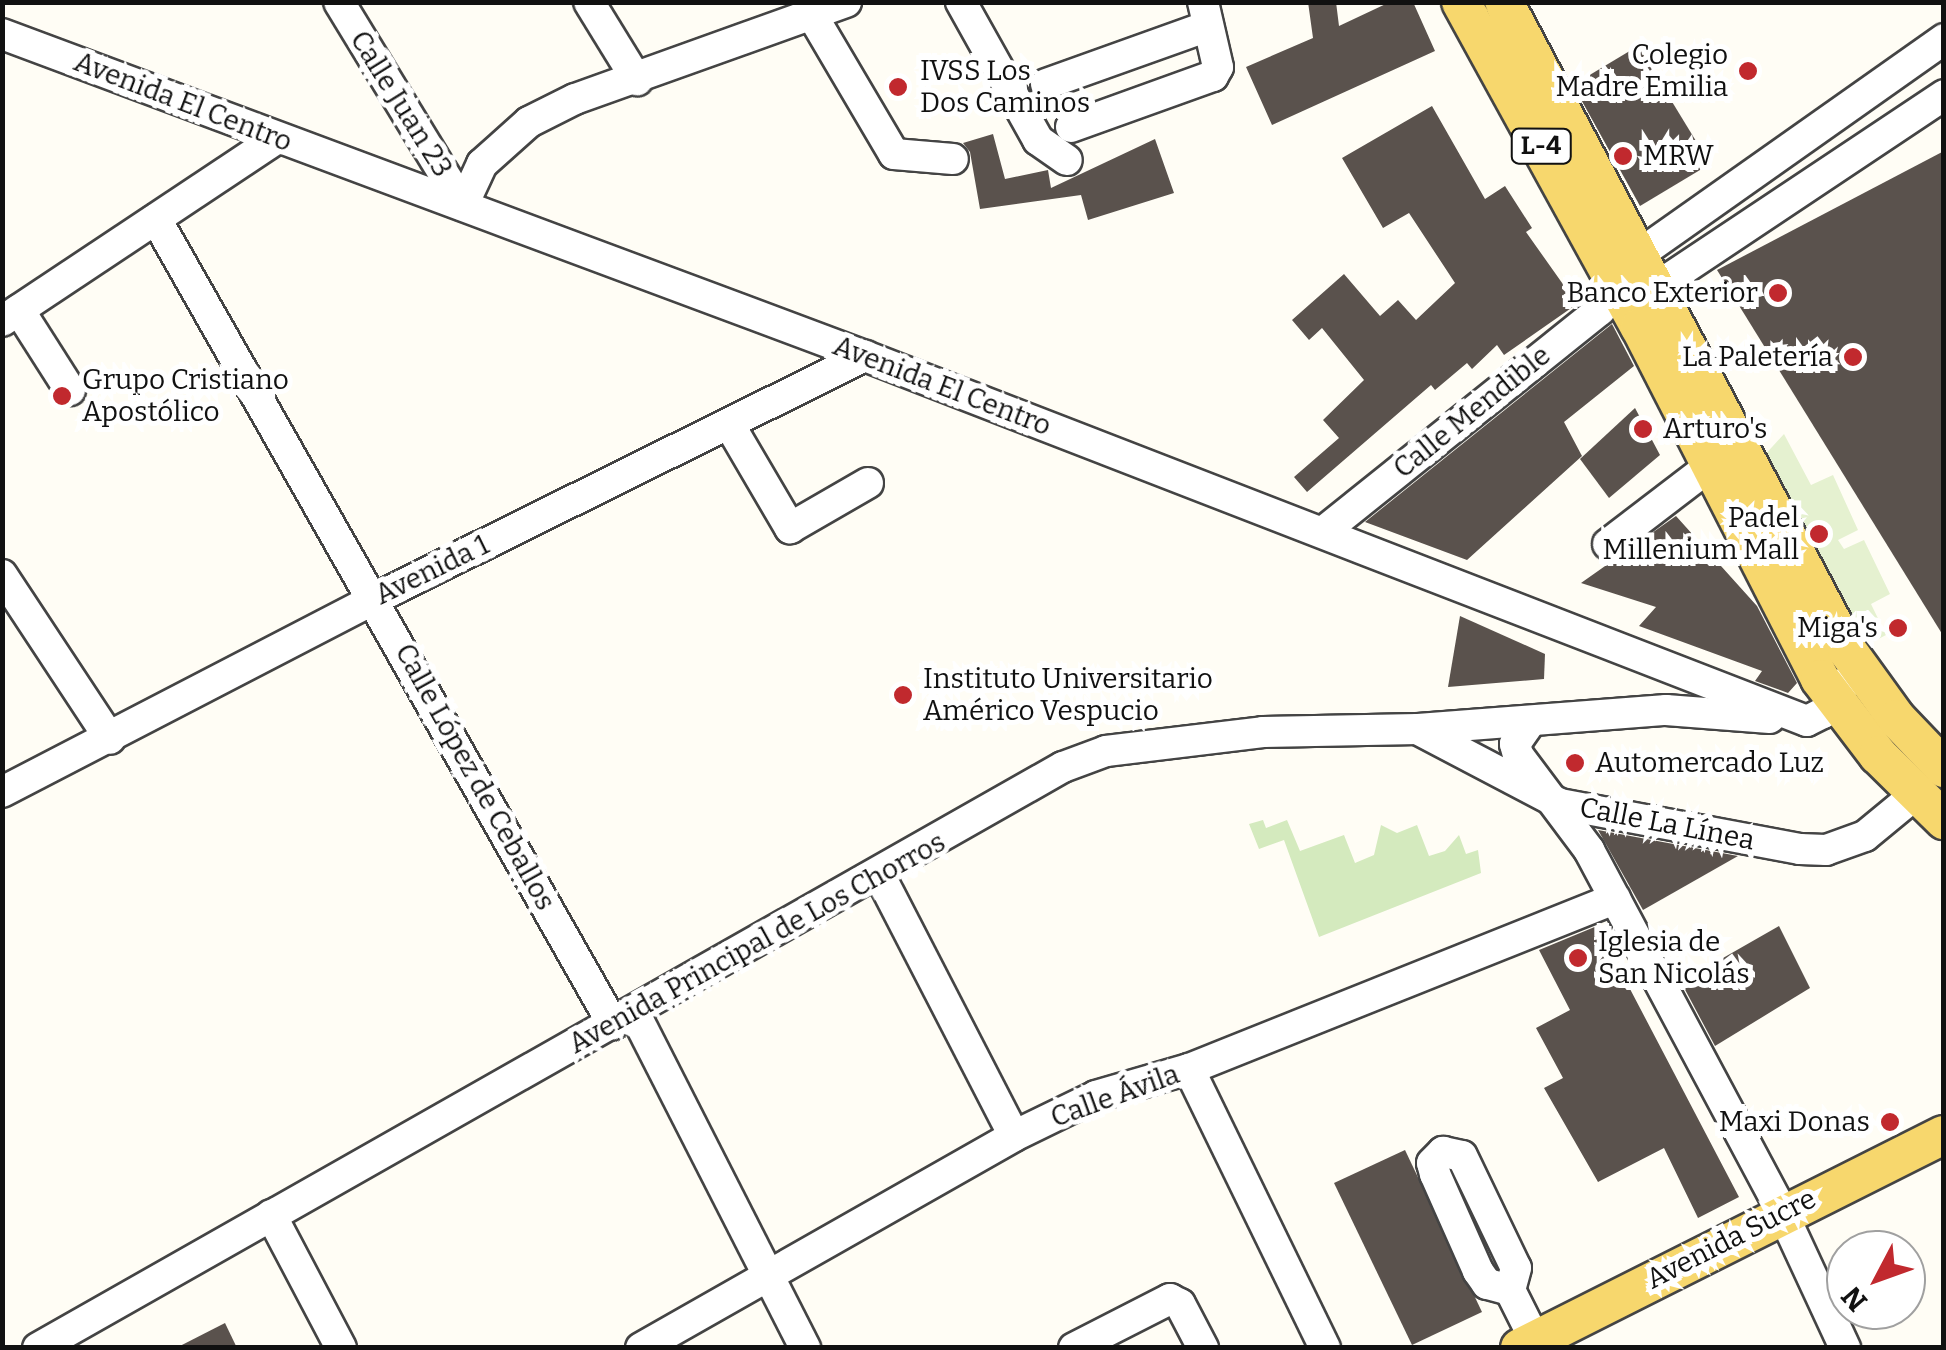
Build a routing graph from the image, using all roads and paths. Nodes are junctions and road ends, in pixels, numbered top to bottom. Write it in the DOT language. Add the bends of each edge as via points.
graph roads {
  1 [pos="339,2"];
  2 [pos="588,2"];
  3 [pos="846,2"];
  4 [pos="961,2"];
  5 [pos="1461,2"];
  6 [pos="1504,2"];
  7 [pos="1205,14"];
  8 [pos="812,15"];
  9 [pos="2,34"];
  10 [pos="1944,39"];
  11 [pos="637,80"];
  12 [pos="1046,84"];
  13 [pos="1944,96"];
  14 [pos="1071,127"];
  15 [pos="277,138"];
  16 [pos="953,159"];
  17 [pos="1067,160"];
  18 [pos="463,205"];
  19 [pos="156,219"];
  20 [pos="1650,270"];
  21 [pos="1620,290"];
  22 [pos="10,316"];
  23 [pos="865,356"];
  24 [pos="70,390"];
  25 [pos="730,424"];
  26 [pos="1710,466"];
  27 [pos="868,483"];
  28 [pos="1323,532"];
  29 [pos="1608,544"];
  30 [pos="2,575"];
  31 [pos="376,598"];
  32 [pos="1858,666"];
  33 [pos="1678,672"];
  34 [pos="1721,701"];
  35 [pos="1666,710"];
  36 [pos="1820,710"];
  37 [pos="1530,721"];
  38 [pos="1418,729"];
  39 [pos="110,739"];
  40 [pos="1933,768"];
  41 [pos="2,792"];
  42 [pos="1560,804"];
  43 [pos="1944,820"];
  44 [pos="880,876"];
  45 [pos="1615,899"];
  46 [pos="623,1018"];
  47 [pos="1189,1069"];
  48 [pos="1944,1135"];
  49 [pos="1014,1136"];
  50 [pos="1782,1212"];
  51 [pos="272,1215"];
  52 [pos="768,1274"];
  53 [pos="1510,1290"];
  54 [pos="1528,1344"];
  55 [pos="38,1348"];
  56 [pos="341,1348"];
  57 [pos="641,1348"];
  58 [pos="805,1348"];
  59 [pos="1074,1348"];
  60 [pos="1203,1348"];
  61 [pos="1325,1348"];
  62 [pos="1844,1348"];
  1 -- 18 [label="street, Calle Juan 23"];
  2 -- 11 [label="street"];
  3 -- 8 [label="street"];
  4 -- 17 [label="street" via="1038,140"];
  5 -- 21 [label="main road, L-4"];
  6 -- 20 [label="main road, L-4"];
  7 -- 12 [label="street"];
  7 -- 14 [label="street" via="1218,67 1213,76"];
  8 -- 11 [label="street"];
  8 -- 16 [label="street" via="894,154"];
  9 -- 15 [label="street, Avenida El Centro"];
  10 -- 20 [label="street"];
  11 -- 18 [label="street" via="575,100 515,132 482,164"];
  13 -- 20 [label="street"];
  15 -- 18 [label="street, Avenida El Centro"];
  15 -- 19 [label="street"];
  18 -- 23 [label="street, Avenida El Centro"];
  19 -- 22 [label="street"];
  19 -- 31 [label="street, Calle López de Ceballos"];
  20 -- 21 [label="street"];
  20 -- 32 [label="main road, L-4"];
  21 -- 26 [label="main road, L-4"];
  21 -- 28 [label="street, Calle Mendible"];
  22 -- 24 [label="street"];
  23 -- 25 [label="street, Avenida 1"];
  23 -- 28 [label="street, Avenida El Centro" via="1106,435"];
  25 -- 27 [label="street" via="794,530"];
  25 -- 31 [label="street, Avenida 1"];
  26 -- 29 [label="street"];
  26 -- 36 [label="main road, L-4"];
  28 -- 33 [label="street, Avenida El Centro"];
  30 -- 39 [label="street"];
  31 -- 39 [label="street, Avenida 1"];
  31 -- 46 [label="street, Calle López de Ceballos"];
  32 -- 36 [label="street"];
  32 -- 40 [label="main road, L-4"];
  33 -- 34 [label="street, Avenida El Centro"];
  33 -- 35 [label="street" via="1691,694"];
  34 -- 35 [label="street, Avenida Principal de Los Chorros"];
  34 -- 36 [label="street, Avenida Principal de Los Chorros"];
  35 -- 37 [label="street, Avenida Principal de Los Chorros"];
  36 -- 40 [label="main road, L-4"];
  37 -- 38 [label="street, Avenida Principal de Los Chorros"];
  37 -- 42 [label="street" via="1515,744 1518,755"];
  38 -- 42 [label="street, Calle La Línea"];
  38 -- 44 [label="street, Avenida Principal de Los Chorros" via="1263,732 1106,750 1062,767"];
  39 -- 41 [label="street, Avenida 1"];
  40 -- 42 [label="street, Calle La Línea" via="1865,836 1826,850"];
  40 -- 43 [label="main road, L-4"];
  42 -- 45 [label="street"];
  44 -- 46 [label="street, Avenida Principal de Los Chorros"];
  44 -- 49 [label="street"];
  45 -- 47 [label="street, Calle Ávila"];
  45 -- 50 [label="street"];
  46 -- 51 [label="street, Avenida Principal de Los Chorros"];
  46 -- 52 [label="street, Calle López de Ceballos"];
  47 -- 49 [label="street, Calle Ávila" via="1096,1096"];
  47 -- 61 [label="street"];
  48 -- 50 [label="main road, Avenida Sucre"];
  49 -- 52 [label="street, Calle Ávila"];
  50 -- 54 [label="main road, Avenida Sucre"];
  50 -- 62 [label="street"];
  51 -- 55 [label="street, Avenida Principal de Los Chorros"];
  51 -- 56 [label="street"];
  52 -- 57 [label="street, Calle Ávila"];
  52 -- 58 [label="street, Calle López de Ceballos"];
  53 -- 54 [label="street"];
  59 -- 60 [label="street" via="1170,1299 1180,1304"];
}
